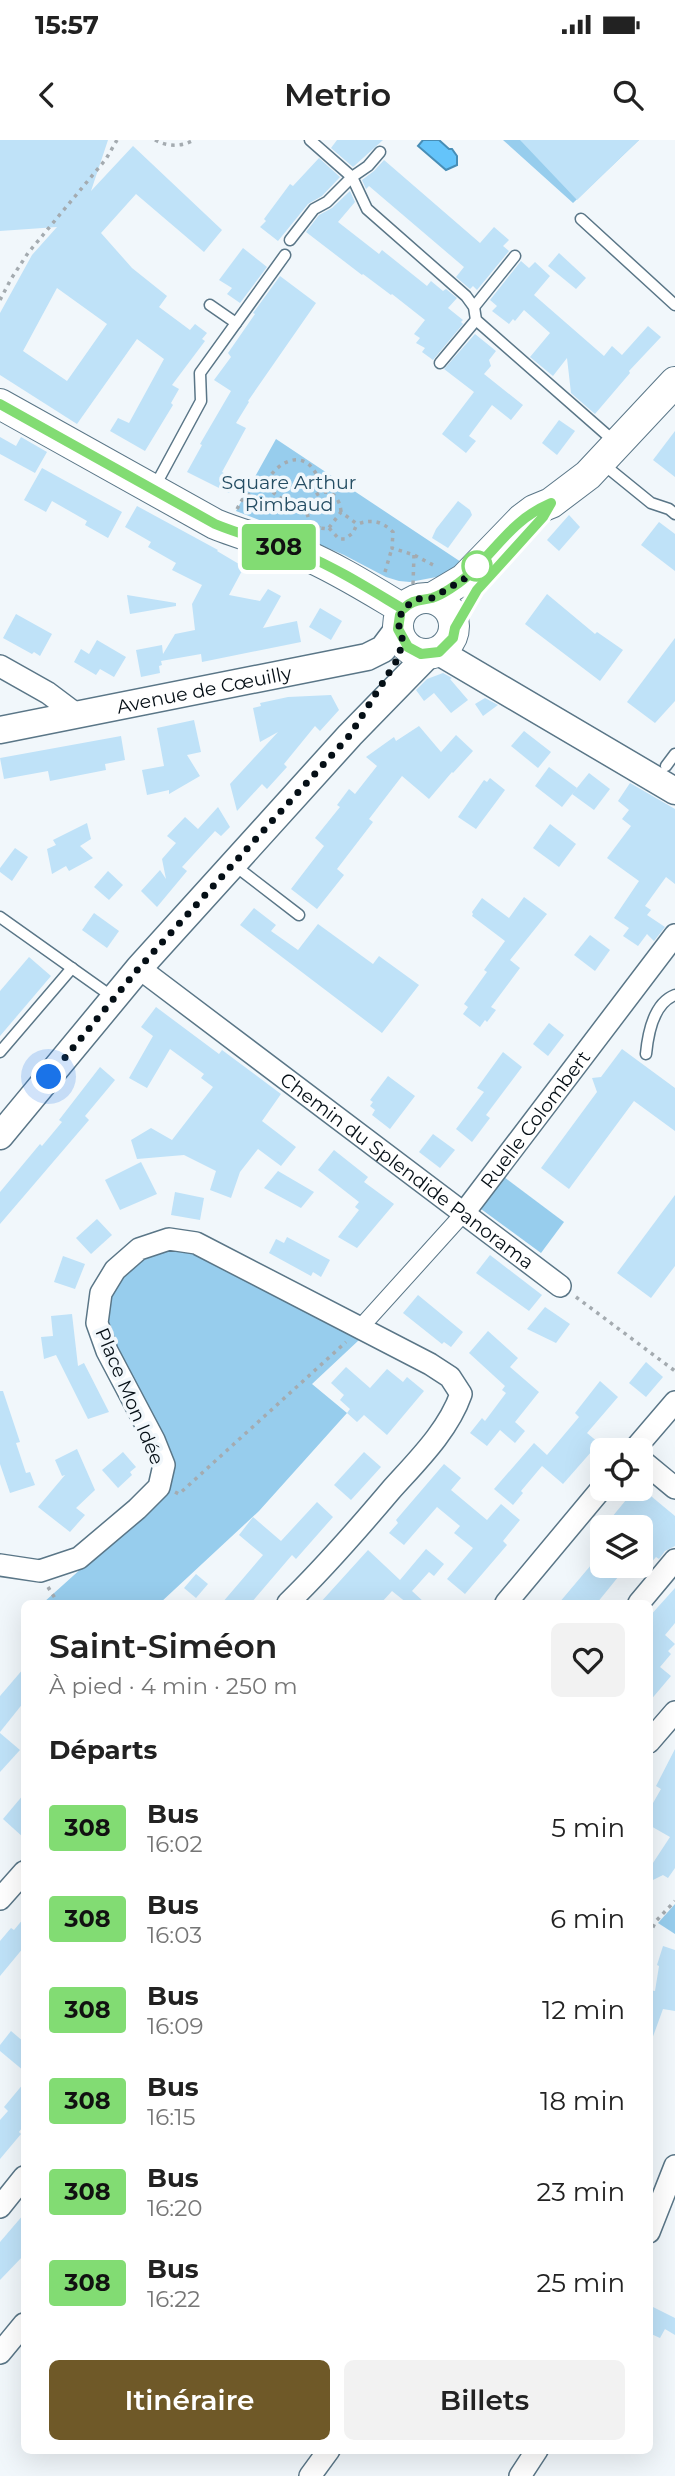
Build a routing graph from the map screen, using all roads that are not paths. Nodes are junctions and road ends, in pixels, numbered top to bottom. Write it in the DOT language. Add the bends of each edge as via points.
graph roads {
  1 [pos="310,140"];
  2 [pos="380,152"];
  3 [pos="352,177"];
  4 [pos="581,219"];
  5 [pos="289,240"];
  6 [pos="285,255"];
  7 [pos="515,256"];
  8 [pos="210,304"];
  9 [pos="675,305"];
  10 [pos="474,307"];
  11 [pos="476,320"];
  12 [pos="236,323"];
  13 [pos="440,363"];
  14 [pos="675,382"];
  15 [pos="0,404"];
  16 [pos="610,454"];
  17 [pos="153,490"];
  18 [pos="551,503"];
  19 [pos="675,514"];
  20 [pos="422,626"];
  21 [pos="0,666"];
  22 [pos="76,713"];
  23 [pos="0,730"];
  24 [pos="675,754"];
  25 [pos="666,766"];
  26 [pos="675,791"];
  27 [pos="234,864"];
  28 [pos="299,915"];
  29 [pos="0,916"];
  30 [pos="675,935"];
  31 [pos="72,968"];
  32 [pos="139,968"];
  33 [pos="675,995"];
  34 [pos="114,998"];
  35 [pos="0,1052"];
  36 [pos="646,1054"];
  37 [pos="0,1136"];
  38 [pos="463,1214"];
  39 [pos="560,1286"];
  40 [pos="360,1328"];
  41 [pos="675,1402"];
  42 [pos="644,1438"];
  43 [pos="653,1470"];
  44 [pos="675,1488"];
  45 [pos="591,1501"];
  46 [pos="675,1560"];
  47 [pos="0,1565"];
  48 [pos="291,1600"];
  49 [pos="509,1600"];
  50 [pos="642,1600"];
  51 [pos="675,1712"];
  52 [pos="653,1737"];
  53 [pos="21,1875"];
  54 [pos="0,1899"];
  55 [pos="675,2166"];
  56 [pos="21,2181"];
  57 [pos="0,2207"];
  58 [pos="653,2222"];
  59 [pos="21,2328"];
  60 [pos="0,2353"];
  61 [pos="326,2454"];
  62 [pos="534,2454"];
  63 [pos="310,2476"];
  64 [pos="520,2476"];
  1 -- 3 [label="lane"];
  2 -- 3 [label="lane"];
  3 -- 5 [label="lane" via="314,209"];
  3 -- 10 [label="lane" via="367,209"];
  4 -- 9 [label="lane"];
  6 -- 12 [label="lane"];
  7 -- 10 [label="lane"];
  8 -- 12 [label="lane"];
  10 -- 11 [label="lane"];
  11 -- 13 [label="lane"];
  11 -- 16 [label="lane"];
  12 -- 17 [label="lane" via="200,373 201,401"];
  14 -- 16 [label="main road"];
  15 -- 17 [label="main road"];
  16 -- 18 [label="main road"];
  16 -- 19 [label="lane" via="651,503"];
  17 -- 20 [label="main road" via="225,528 338,571"];
  18 -- 20 [label="main road" via="512,527"];
  18 -- 20 [label="main road" via="477,590"];
  20 -- 22 [label="street, Avenue de Cœuilly" via="368,657"];
  20 -- 26 [label="street"];
  20 -- 27 [label="street" via="350,735"];
  21 -- 22 [label="street"];
  22 -- 23 [label="street, Avenue de Cœuilly"];
  24 -- 25 [label="lane"];
  27 -- 28 [label="lane"];
  27 -- 32 [label="street"];
  29 -- 31 [label="lane"];
  30 -- 38 [label="street, Ruelle Colombert"];
  31 -- 34 [label="lane"];
  31 -- 35 [label="lane"];
  32 -- 34 [label="street"];
  32 -- 38 [label="street, Chemin du Splendide Panorama"];
  33 -- 36 [label="lane" via="667,998 654,1018"];
  34 -- 37 [label="street"];
  38 -- 39 [label="street, Chemin du Splendide Panorama"];
  38 -- 40 [label="street, Ruelle Colombert"];
  40 -- 47 [label="street, Place Mon Idée" via="196,1243 169,1239 139,1249 115,1270 101,1293 97,1323 164,1465 159,1487 79,1558 40,1571"];
  40 -- 48 [label="street, Place Mon Idée" via="450,1377 461,1394 454,1413 427,1449"];
  41 -- 42 [label="street"];
  43 -- 44 [label="street"];
  45 -- 49 [label="street"];
  46 -- 50 [label="street"];
  51 -- 52 [label="street"];
  53 -- 54 [label="street"];
  55 -- 58 [label="street"];
  56 -- 57 [label="street"];
  59 -- 60 [label="street"];
  61 -- 63 [label="street"];
  62 -- 64 [label="street"];
}
